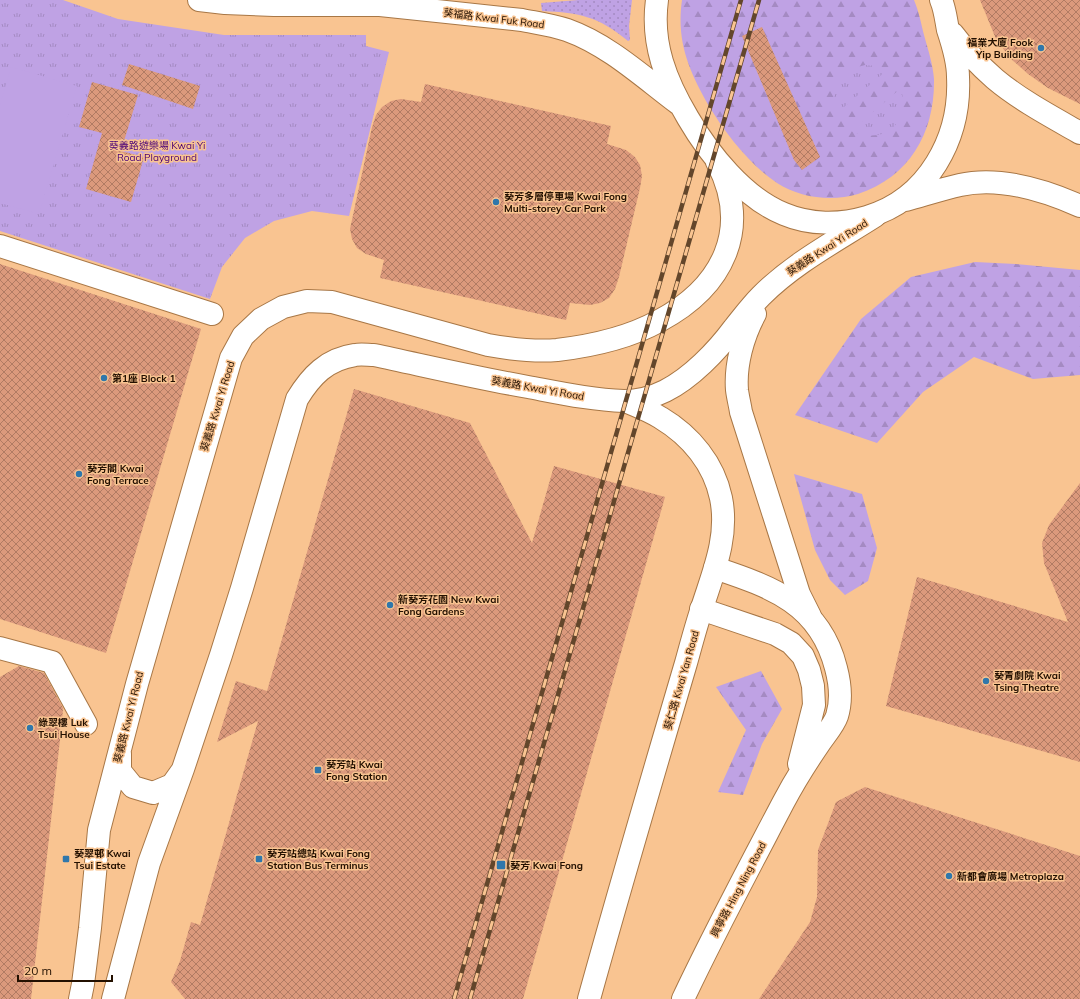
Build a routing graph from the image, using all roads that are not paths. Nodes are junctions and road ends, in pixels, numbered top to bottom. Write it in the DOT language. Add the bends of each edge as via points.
graph roads {
  1 [pos="199,0"];
  2 [pos="416,0"];
  3 [pos="657,0"];
  4 [pos="942,1"];
  5 [pos="380,5"];
  6 [pos="948,29"];
  7 [pos="680,105"];
  8 [pos="1080,133"];
  9 [pos="716,159"];
  10 [pos="901,201"];
  11 [pos="1080,206"];
  12 [pos="879,213"];
  13 [pos="0,246"];
  14 [pos="776,281"];
  15 [pos="212,314"];
  16 [pos="625,401"];
  17 [pos="715,568"];
  18 [pos="701,609"];
  19 [pos="810,616"];
  20 [pos="0,648"];
  21 [pos="86,724"];
  22 [pos="120,750"];
  23 [pos="183,769"];
  24 [pos="795,780"];
  25 [pos="80,999"];
  26 [pos="113,999"];
  27 [pos="589,999"];
  28 [pos="682,999"];
  1 -- 5 [label="street, 葵福路 Kwai Fuk Road" via="274,5"];
  2 -- 5 [label="street, 葵福路 Kwai Fuk Road"];
  3 -- 7 [label="street" via="656,36 661,60"];
  4 -- 6 [label="street"];
  5 -- 7 [label="street, 葵福路 Kwai Fuk Road" via="522,20 567,30 607,51"];
  6 -- 8 [label="street" via="968,54 996,79 1040,110"];
  6 -- 10 [label="street" via="958,77 958,102 954,124 936,166 920,185"];
  7 -- 9 [label="street" via="696,133"];
  9 -- 12 [label="street" via="763,203 784,214 832,223 856,220"];
  9 -- 22 [label="street, 葵義路 Kwai Yi Road" via="731,197 733,217 731,238 724,257 714,275 698,293 680,308 637,331 585,346 556,350 510,349 332,302 307,301 283,307 261,319 243,336 231,358 151,632"];
  10 -- 11 [label="street" via="961,184 984,182 1031,189"];
  10 -- 12 [label="street"];
  12 -- 14 [label="street, 葵義路 Kwai Yi Road" via="795,266"];
  13 -- 15 [label="street"];
  14 -- 16 [label="street, 葵義路 Kwai Yi Road" via="747,311 719,346 685,378 653,396"];
  14 -- 19 [label="street" via="762,300 743,343 737,389 741,412 798,594"];
  16 -- 17 [label="street, 葵仁路 Kwai Yan Road" via="660,417 678,429 706,460 721,499 724,520"];
  16 -- 23 [label="street, 葵義路 Kwai Yi Road" via="550,391 374,355 355,355 337,360 320,369 297,399 242,588"];
  17 -- 18 [label="street, 葵仁路 Kwai Yan Road"];
  17 -- 19 [label="street, 興寧路 Hing Ning Road" via="748,579 782,596"];
  18 -- 24 [label="street, 興寧路 Hing Ning Road" via="775,634 791,643 803,656 813,686 814,705"];
  18 -- 27 [label="street, 葵仁路 Kwai Yan Road"];
  19 -- 24 [label="street, 興寧路 Hing Ning Road" via="833,655 840,687 840,702 837,717"];
  20 -- 21 [label="street" via="52,662"];
  22 -- 23 [label="street" via="120,771 133,787 153,793 172,786"];
  22 -- 25 [label="street, 葵義路 Kwai Yi Road" via="99,830 90,928"];
  23 -- 26 [label="street, 葵義路 Kwai Yi Road" via="149,863"];
  24 -- 28 [label="street, 興寧路 Hing Ning Road"];
}
